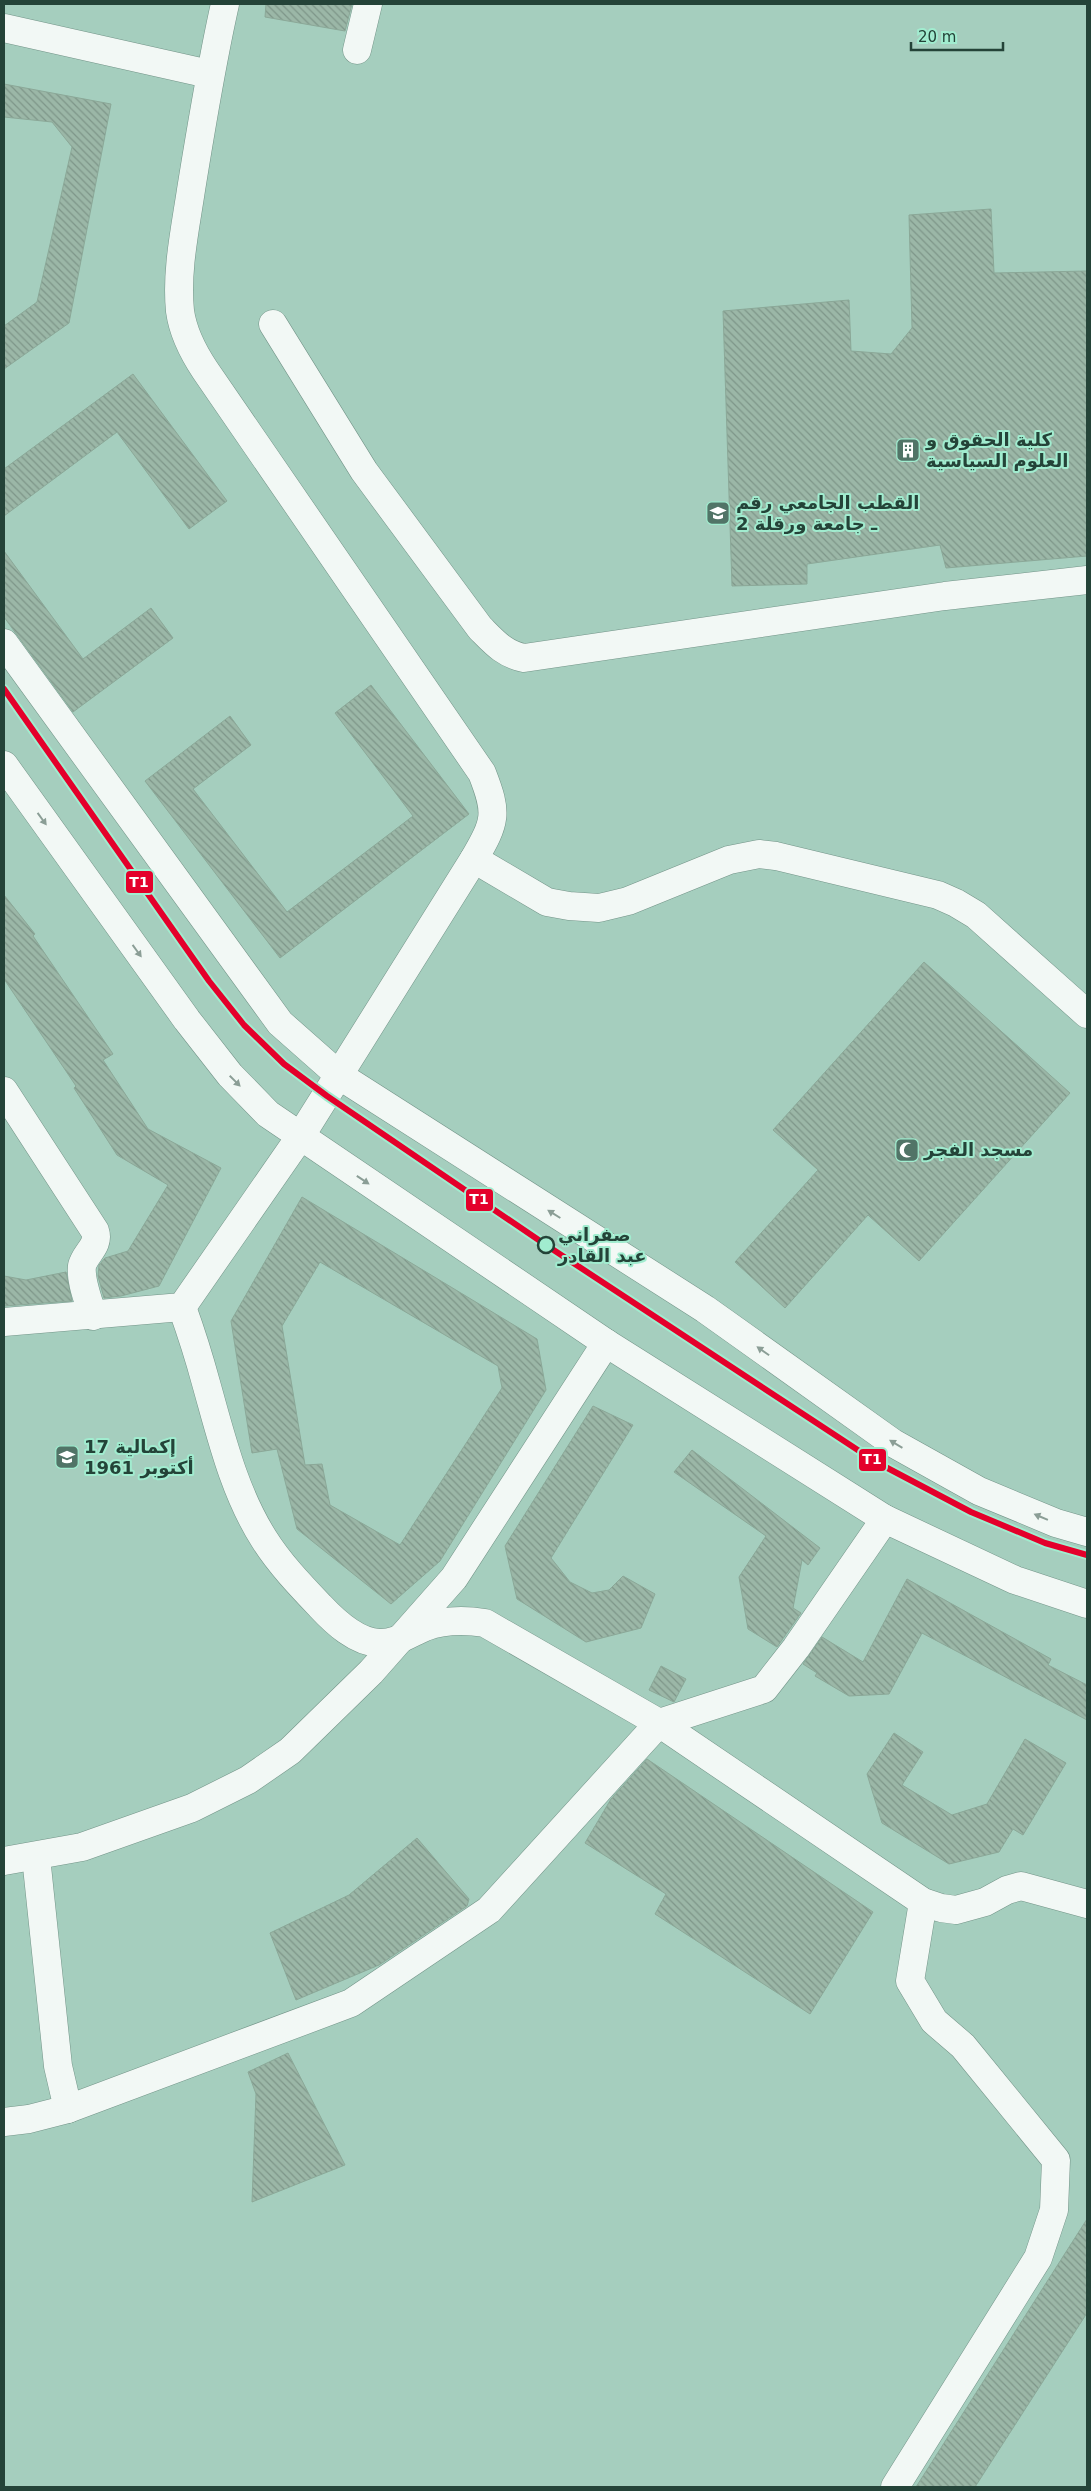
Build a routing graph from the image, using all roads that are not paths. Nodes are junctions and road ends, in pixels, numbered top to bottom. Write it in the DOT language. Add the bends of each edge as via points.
graph roads {
  1 [pos="226,4"];
  2 [pos="368,4"];
  3 [pos="4,28"];
  4 [pos="357,50"];
  5 [pos="209,74"];
  6 [pos="273,324"];
  7 [pos="1087,580"];
  8 [pos="4,643"];
  9 [pos="9,783"];
  10 [pos="474,859"];
  11 [pos="1087,1014"];
  12 [pos="340,1076"];
  13 [pos="4,1091"];
  14 [pos="300,1137"];
  15 [pos="182,1307"];
  16 [pos="93,1316"];
  17 [pos="4,1322"];
  18 [pos="606,1343"];
  19 [pos="885,1520"];
  20 [pos="1087,1532"];
  21 [pos="1087,1604"];
  22 [pos="403,1638"];
  23 [pos="659,1722"];
  24 [pos="36,1857"];
  25 [pos="4,1861"];
  26 [pos="923,1902"];
  27 [pos="1087,1904"];
  28 [pos="68,2109"];
  29 [pos="4,2122"];
  30 [pos="895,2487"];
  1 -- 5 [label="street"];
  2 -- 4 [label="street"];
  3 -- 5 [label="street"];
  5 -- 10 [label="street" via="180,270 184,329 205,370 482,773 492,800 493,817"];
  6 -- 7 [label="street" via="364,471 480,628 501,649 512,655 524,658 945,596"];
  8 -- 12 [label="street" via="280,1023"];
  9 -- 14 [label="street, one-way" via="230,1075 268,1114"];
  10 -- 11 [label="street" via="547,902 569,906 599,908 628,901 729,860 759,854 938,895 976,916"];
  10 -- 12 [label="street"];
  12 -- 14 [label="street"];
  20 -- 12 [label="street, one-way" via="1056,1524 979,1491 893,1443 705,1309"];
  13 -- 16 [label="street" via="95,1230 94,1246 82,1268"];
  14 -- 15 [label="street"];
  14 -- 18 [label="street, one-way"];
  15 -- 16 [label="street"];
  15 -- 22 [label="street" via="236,1481 264,1539 305,1591 330,1617 355,1636 378,1643"];
  16 -- 17 [label="street"];
  18 -- 19 [label="street"];
  18 -- 22 [label="street" via="454,1578"];
  19 -- 21 [label="street" via="1014,1580"];
  19 -- 23 [label="street" via="764,1689"];
  22 -- 23 [label="street" via="441,1623 485,1623"];
  22 -- 24 [label="street" via="290,1751 248,1780 192,1808 132,1830 82,1847"];
  23 -- 26 [label="street"];
  23 -- 28 [label="street" via="489,1910 351,2003"];
  24 -- 25 [label="street"];
  24 -- 28 [label="street" via="58,2066"];
  26 -- 27 [label="street" via="956,1910 985,1902 1021,1886"];
  26 -- 30 [label="street" via="910,1981 934,2021 963,2046 1056,2160 1054,2210 1038,2258"];
  28 -- 29 [label="street"];
}
